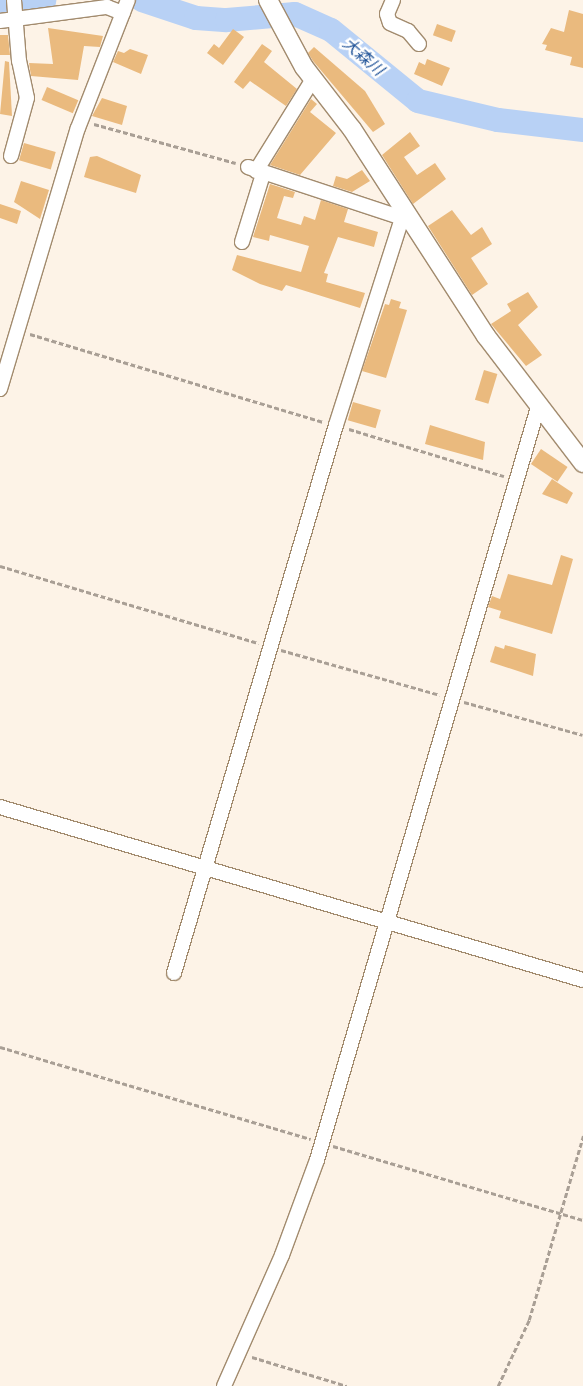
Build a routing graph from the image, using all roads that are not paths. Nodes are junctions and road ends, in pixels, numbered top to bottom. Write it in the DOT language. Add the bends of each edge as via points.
graph roads {
  1 [pos="14,0"];
  2 [pos="393,0"];
  3 [pos="269,2"];
  4 [pos="126,6"];
  5 [pos="16,19"];
  6 [pos="0,21"];
  7 [pos="419,44"];
  8 [pos="313,78"];
  9 [pos="11,156"];
  10 [pos="256,171"];
  11 [pos="401,215"];
  12 [pos="242,242"];
  13 [pos="0,389"];
  14 [pos="539,404"];
  15 [pos="583,463"];
  16 [pos="0,807"];
  17 [pos="205,868"];
  18 [pos="388,924"];
  19 [pos="174,973"];
  20 [pos="583,980"];
  21 [pos="224,1386"];
  1 -- 5 [label="street"];
  2 -- 7 [label="street" via="387,14 390,23 408,31"];
  3 -- 8 [label="street"];
  4 -- 5 [label="street"];
  4 -- 13 [label="street" via="81,120"];
  5 -- 6 [label="street"];
  5 -- 9 [label="street" via="26,98"];
  8 -- 10 [label="street"];
  8 -- 11 [label="street" via="352,129"];
  10 -- 11 [label="street"];
  10 -- 12 [label="street"];
  11 -- 14 [label="street" via="486,336"];
  11 -- 17 [label="street"];
  14 -- 15 [label="street"];
  14 -- 18 [label="street"];
  16 -- 17 [label="street"];
  17 -- 18 [label="street"];
  17 -- 19 [label="street"];
  18 -- 20 [label="street"];
  18 -- 21 [label="street" via="322,1143 282,1255"];
}
